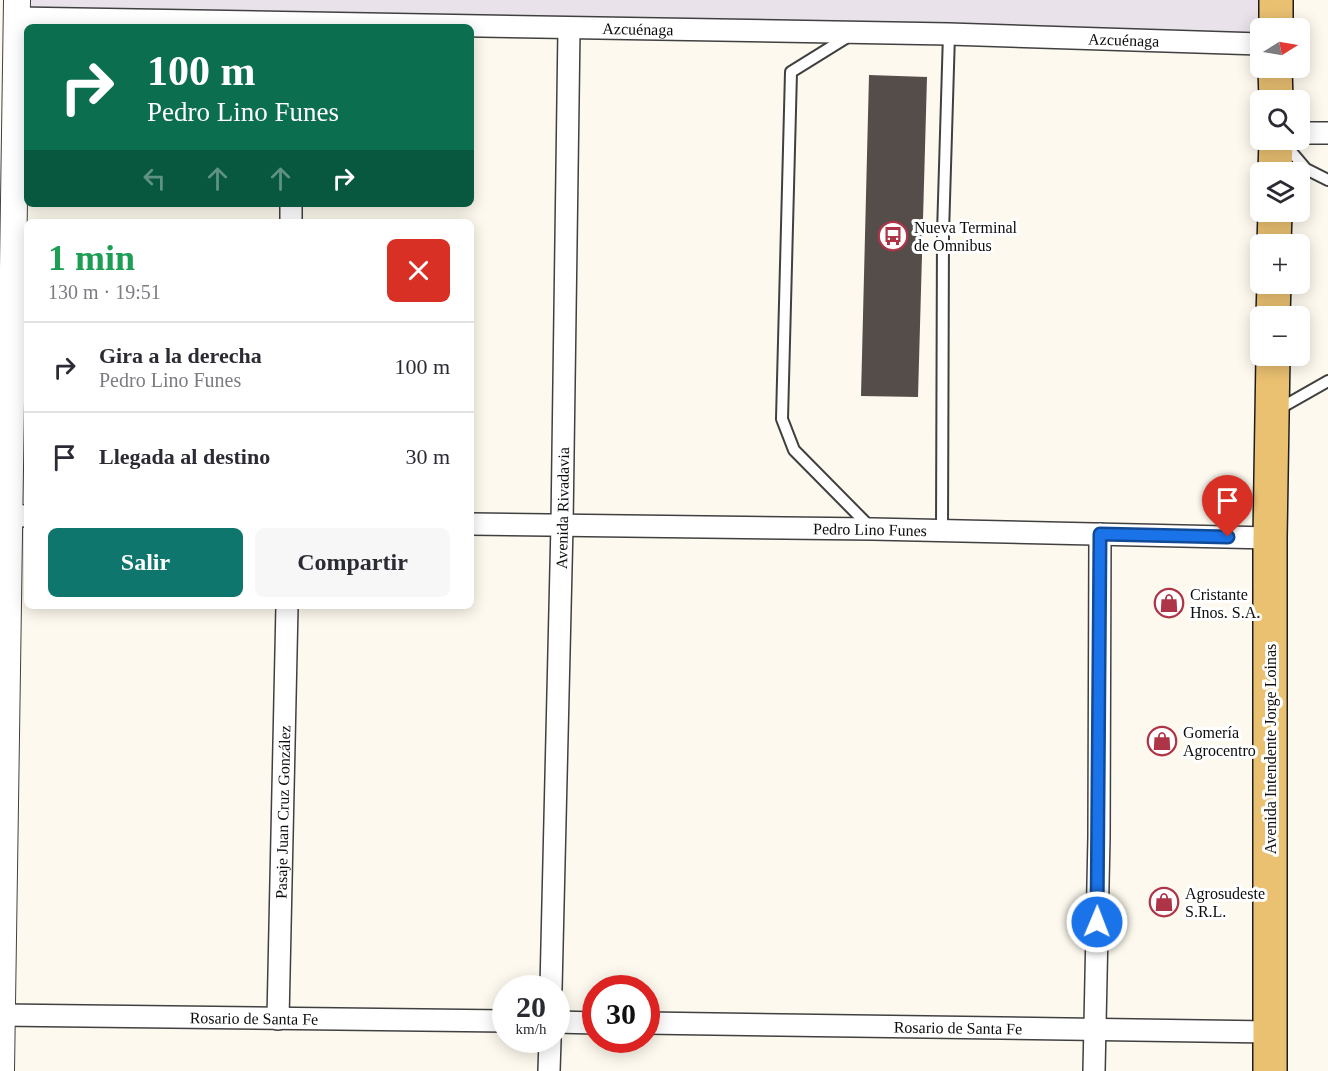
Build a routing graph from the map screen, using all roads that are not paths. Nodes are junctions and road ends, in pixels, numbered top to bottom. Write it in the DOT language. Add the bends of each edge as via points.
graph roads {
  1 [pos="1276,0"];
  2 [pos="17,9"];
  3 [pos="1276,18"];
  4 [pos="274,24"];
  5 [pos="474,27"];
  6 [pos="568,28"];
  7 [pos="853,33"];
  8 [pos="949,34"];
  9 [pos="1250,44"];
  10 [pos="1310,133"];
  11 [pos="1328,133"];
  12 [pos="1290,150"];
  13 [pos="1328,180"];
  14 [pos="1273,366"];
  15 [pos="1328,381"];
  16 [pos="1272,413"];
  17 [pos="12,516"];
  18 [pos="474,524"];
  19 [pos="562,525"];
  20 [pos="872,530"];
  21 [pos="942,531"];
  22 [pos="1100,534"];
  23 [pos="1270,538"];
  24 [pos="287,609"];
  25 [pos="551,975"];
  26 [pos="1,1015"];
  27 [pos="278,1019"];
  28 [pos="492,1021"];
  29 [pos="660,1023"];
  30 [pos="1095,1029"];
  31 [pos="1270,1032"];
  32 [pos="550,1053"];
  33 [pos="1,1071"];
  34 [pos="549,1071"];
  35 [pos="1094,1071"];
  36 [pos="1270,1071"];
  1 -- 3 [label="main road"];
  2 -- 4 [label="street, Azcuénaga"];
  2 -- 17 [label="street"];
  5 -- 6 [label="street, Azcuénaga"];
  6 -- 7 [label="street, Azcuénaga"];
  6 -- 19 [label="street, Avenida Rivadavia"];
  7 -- 8 [label="street, Azcuénaga"];
  7 -- 20 [label="lane" via="790,72 783,419 794,450"];
  8 -- 9 [label="street, Azcuénaga"];
  8 -- 21 [label="lane" via="943,234"];
  10 -- 11 [label="street"];
  12 -- 13 [label="lane" via="1306,169"];
  14 -- 16 [label="main road, Avenida Intendente Jorge Loinas"];
  15 -- 16 [label="lane"];
  16 -- 23 [label="main road, Avenida Intendente Jorge Loinas"];
  17 -- 26 [label="street"];
  18 -- 19 [label="street, Pedro Lino Funes"];
  19 -- 20 [label="street, Pedro Lino Funes"];
  19 -- 25 [label="street, Avenida Rivadavia"];
  20 -- 21 [label="street, Pedro Lino Funes"];
  21 -- 22 [label="street, Pedro Lino Funes"];
  22 -- 23 [label="street, Pedro Lino Funes"];
  22 -- 30 [label="street"];
  23 -- 31 [label="main road, Avenida Intendente Jorge Loinas"];
  24 -- 27 [label="street, Pasaje Juan Cruz González"];
  26 -- 27 [label="street, Rosario de Santa Fe"];
  26 -- 33 [label="street"];
  27 -- 28 [label="street, Rosario de Santa Fe"];
  29 -- 30 [label="street, Rosario de Santa Fe"];
  30 -- 31 [label="street, Rosario de Santa Fe"];
  30 -- 35 [label="street"];
  31 -- 36 [label="main road, Avenida Intendente Jorge Loinas"];
  32 -- 34 [label="street"];
}
